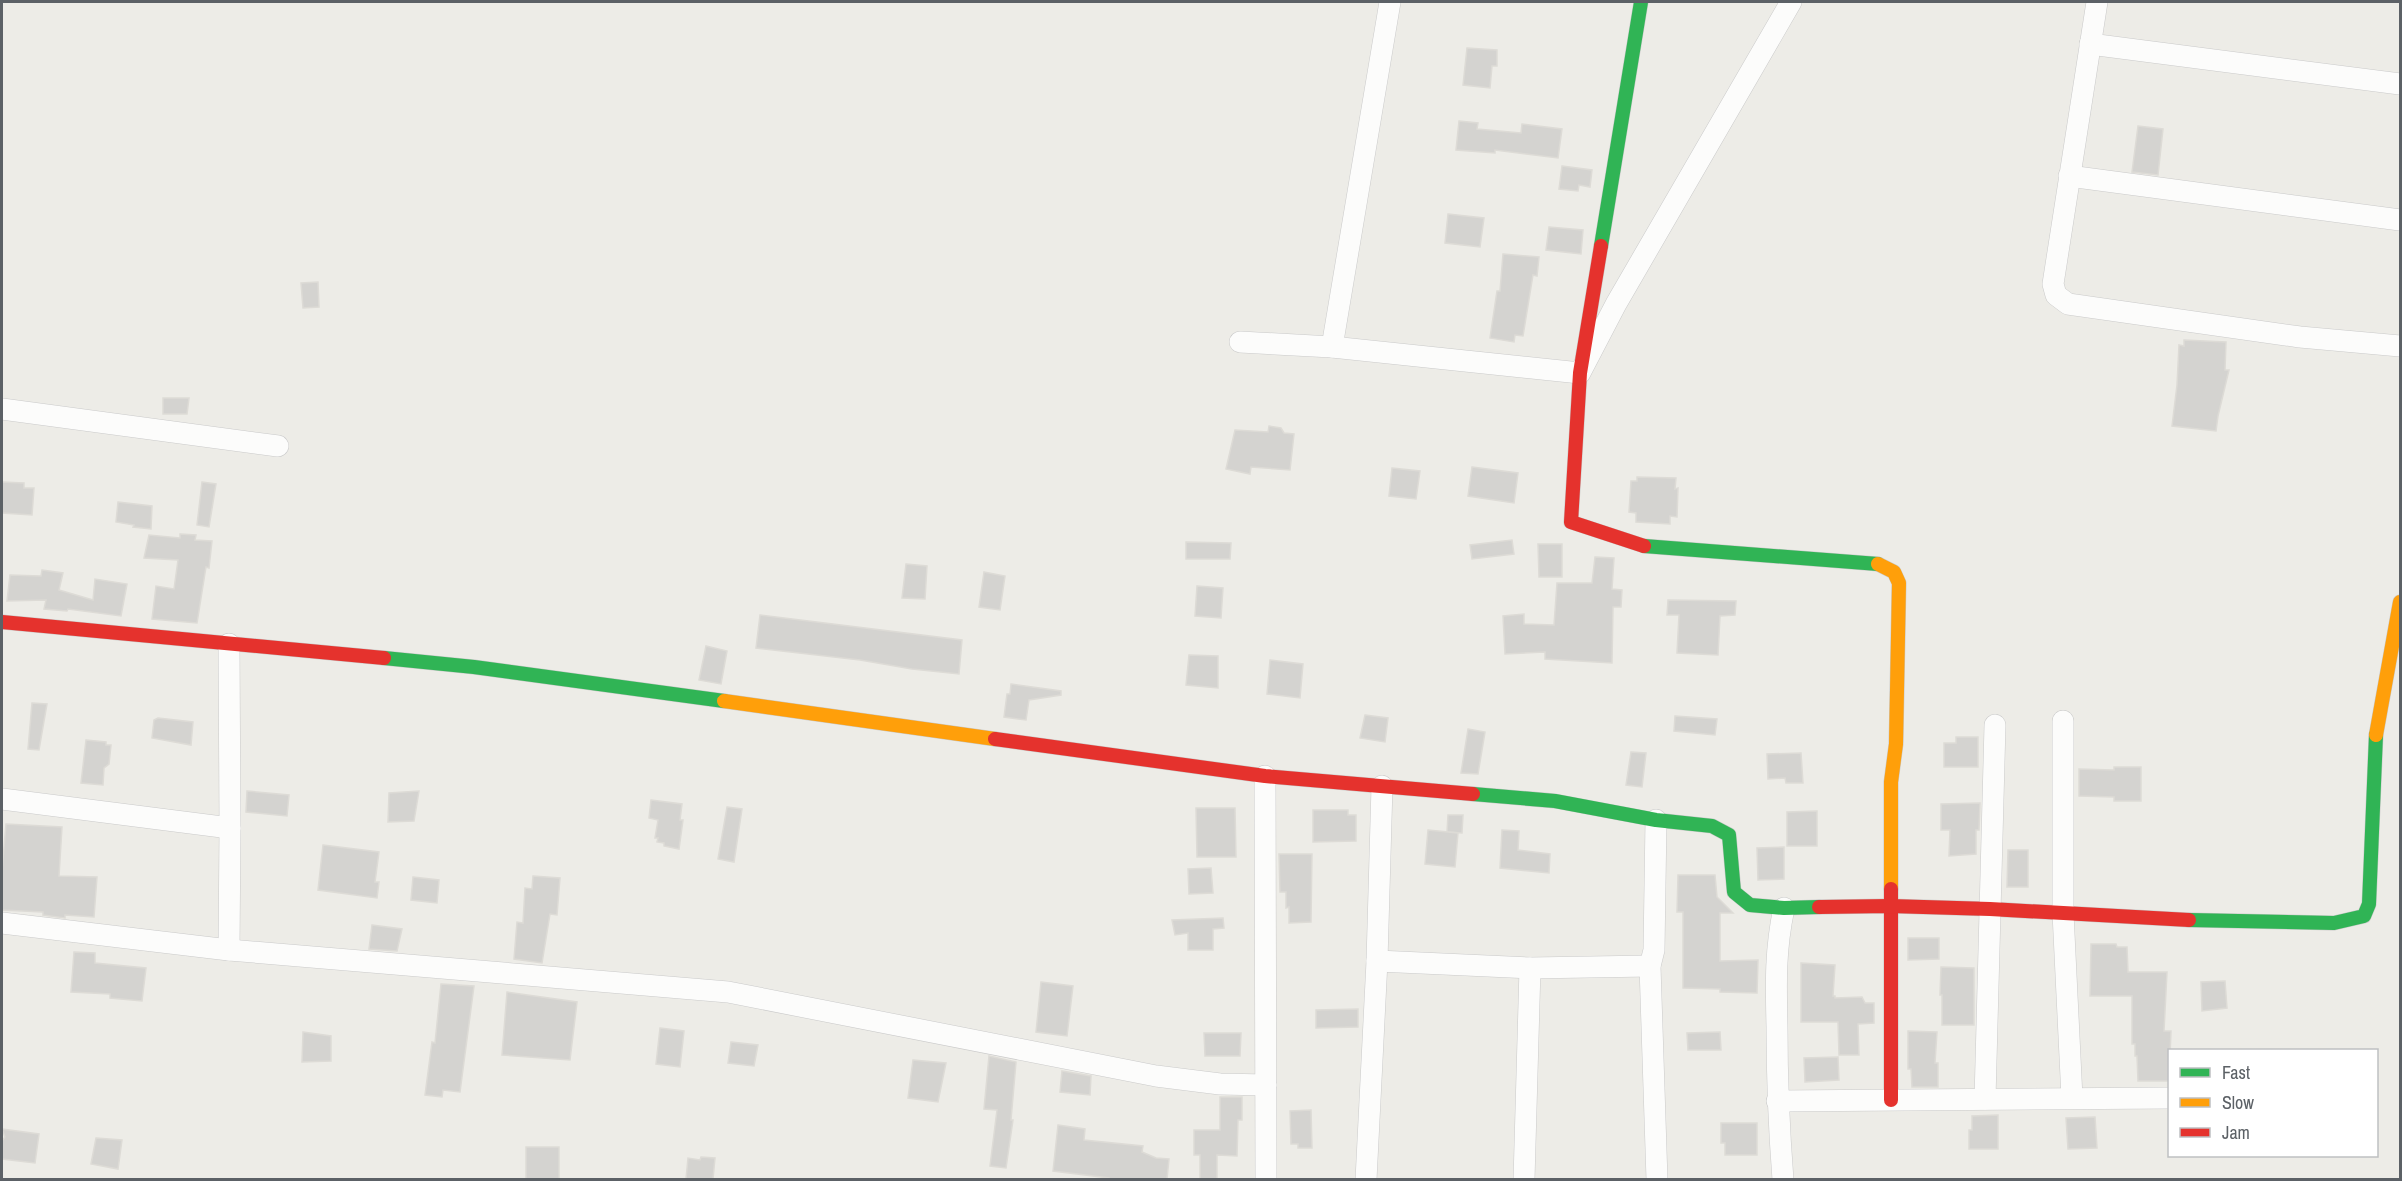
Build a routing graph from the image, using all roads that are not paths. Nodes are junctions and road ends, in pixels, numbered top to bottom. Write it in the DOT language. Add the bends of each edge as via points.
graph roads {
  1 [pos="1390,2"];
  2 [pos="1641,2"];
  3 [pos="1791,2"];
  4 [pos="2097,2"];
  5 [pos="2090,44"];
  6 [pos="2400,84"];
  7 [pos="2069,176"];
  8 [pos="2400,220"];
  9 [pos="1240,342"];
  10 [pos="2400,346"];
  11 [pos="1332,347"];
  12 [pos="1580,373"];
  13 [pos="2,410"];
  14 [pos="278,446"];
  15 [pos="2400,602"];
  16 [pos="2,622"];
  17 [pos="229,644"];
  18 [pos="2063,721"];
  19 [pos="1995,725"];
  20 [pos="1265,776"];
  21 [pos="1382,786"];
  22 [pos="2,799"];
  23 [pos="1656,820"];
  24 [pos="230,828"];
  25 [pos="1890,906"];
  26 [pos="1784,908"];
  27 [pos="1990,909"];
  28 [pos="2062,914"];
  29 [pos="2,923"];
  30 [pos="229,950"];
  31 [pos="1377,961"];
  32 [pos="1650,966"];
  33 [pos="1530,968"];
  34 [pos="1266,1085"];
  35 [pos="2072,1098"];
  36 [pos="2168,1098"];
  37 [pos="1985,1099"];
  38 [pos="1891,1100"];
  39 [pos="1777,1101"];
  40 [pos="1266,1179"];
  41 [pos="1365,1179"];
  42 [pos="1524,1179"];
  43 [pos="1657,1179"];
  44 [pos="1783,1179"];
  1 -- 11 [label="street"];
  2 -- 12 [label="street"];
  3 -- 12 [label="street"];
  4 -- 5 [label="street"];
  5 -- 6 [label="street"];
  5 -- 7 [label="street"];
  7 -- 8 [label="street"];
  7 -- 10 [label="street" via="2053,284 2056,295 2068,304 2300,337"];
  9 -- 11 [label="street"];
  11 -- 12 [label="street"];
  12 -- 25 [label="street" via="1571,522 1650,548 1882,564 1894,572 1899,583"];
  13 -- 14 [label="street"];
  15 -- 28 [label="street" via="2376,725 2369,904 2364,916 2334,923"];
  16 -- 17 [label="street"];
  17 -- 20 [label="street" via="486,669"];
  17 -- 24 [label="street"];
  18 -- 28 [label="street"];
  19 -- 27 [label="street"];
  20 -- 21 [label="street"];
  20 -- 34 [label="street"];
  21 -- 23 [label="street" via="1555,801"];
  21 -- 31 [label="street"];
  22 -- 24 [label="street"];
  23 -- 26 [label="street" via="1712,826 1729,835 1734,892 1750,905"];
  23 -- 32 [label="street" via="1654,950"];
  24 -- 30 [label="street"];
  25 -- 26 [label="street"];
  25 -- 27 [label="street"];
  25 -- 38 [label="street"];
  26 -- 39 [label="street" via="1776,966"];
  27 -- 28 [label="street"];
  27 -- 37 [label="street"];
  28 -- 35 [label="street"];
  29 -- 30 [label="street"];
  30 -- 34 [label="street" via="728,992 1156,1076"];
  31 -- 33 [label="street"];
  31 -- 41 [label="street"];
  32 -- 33 [label="street"];
  32 -- 43 [label="street"];
  33 -- 42 [label="street"];
  34 -- 40 [label="street"];
  35 -- 36 [label="street"];
  35 -- 37 [label="street"];
  37 -- 38 [label="street"];
  38 -- 39 [label="street"];
  39 -- 44 [label="street"];
}
